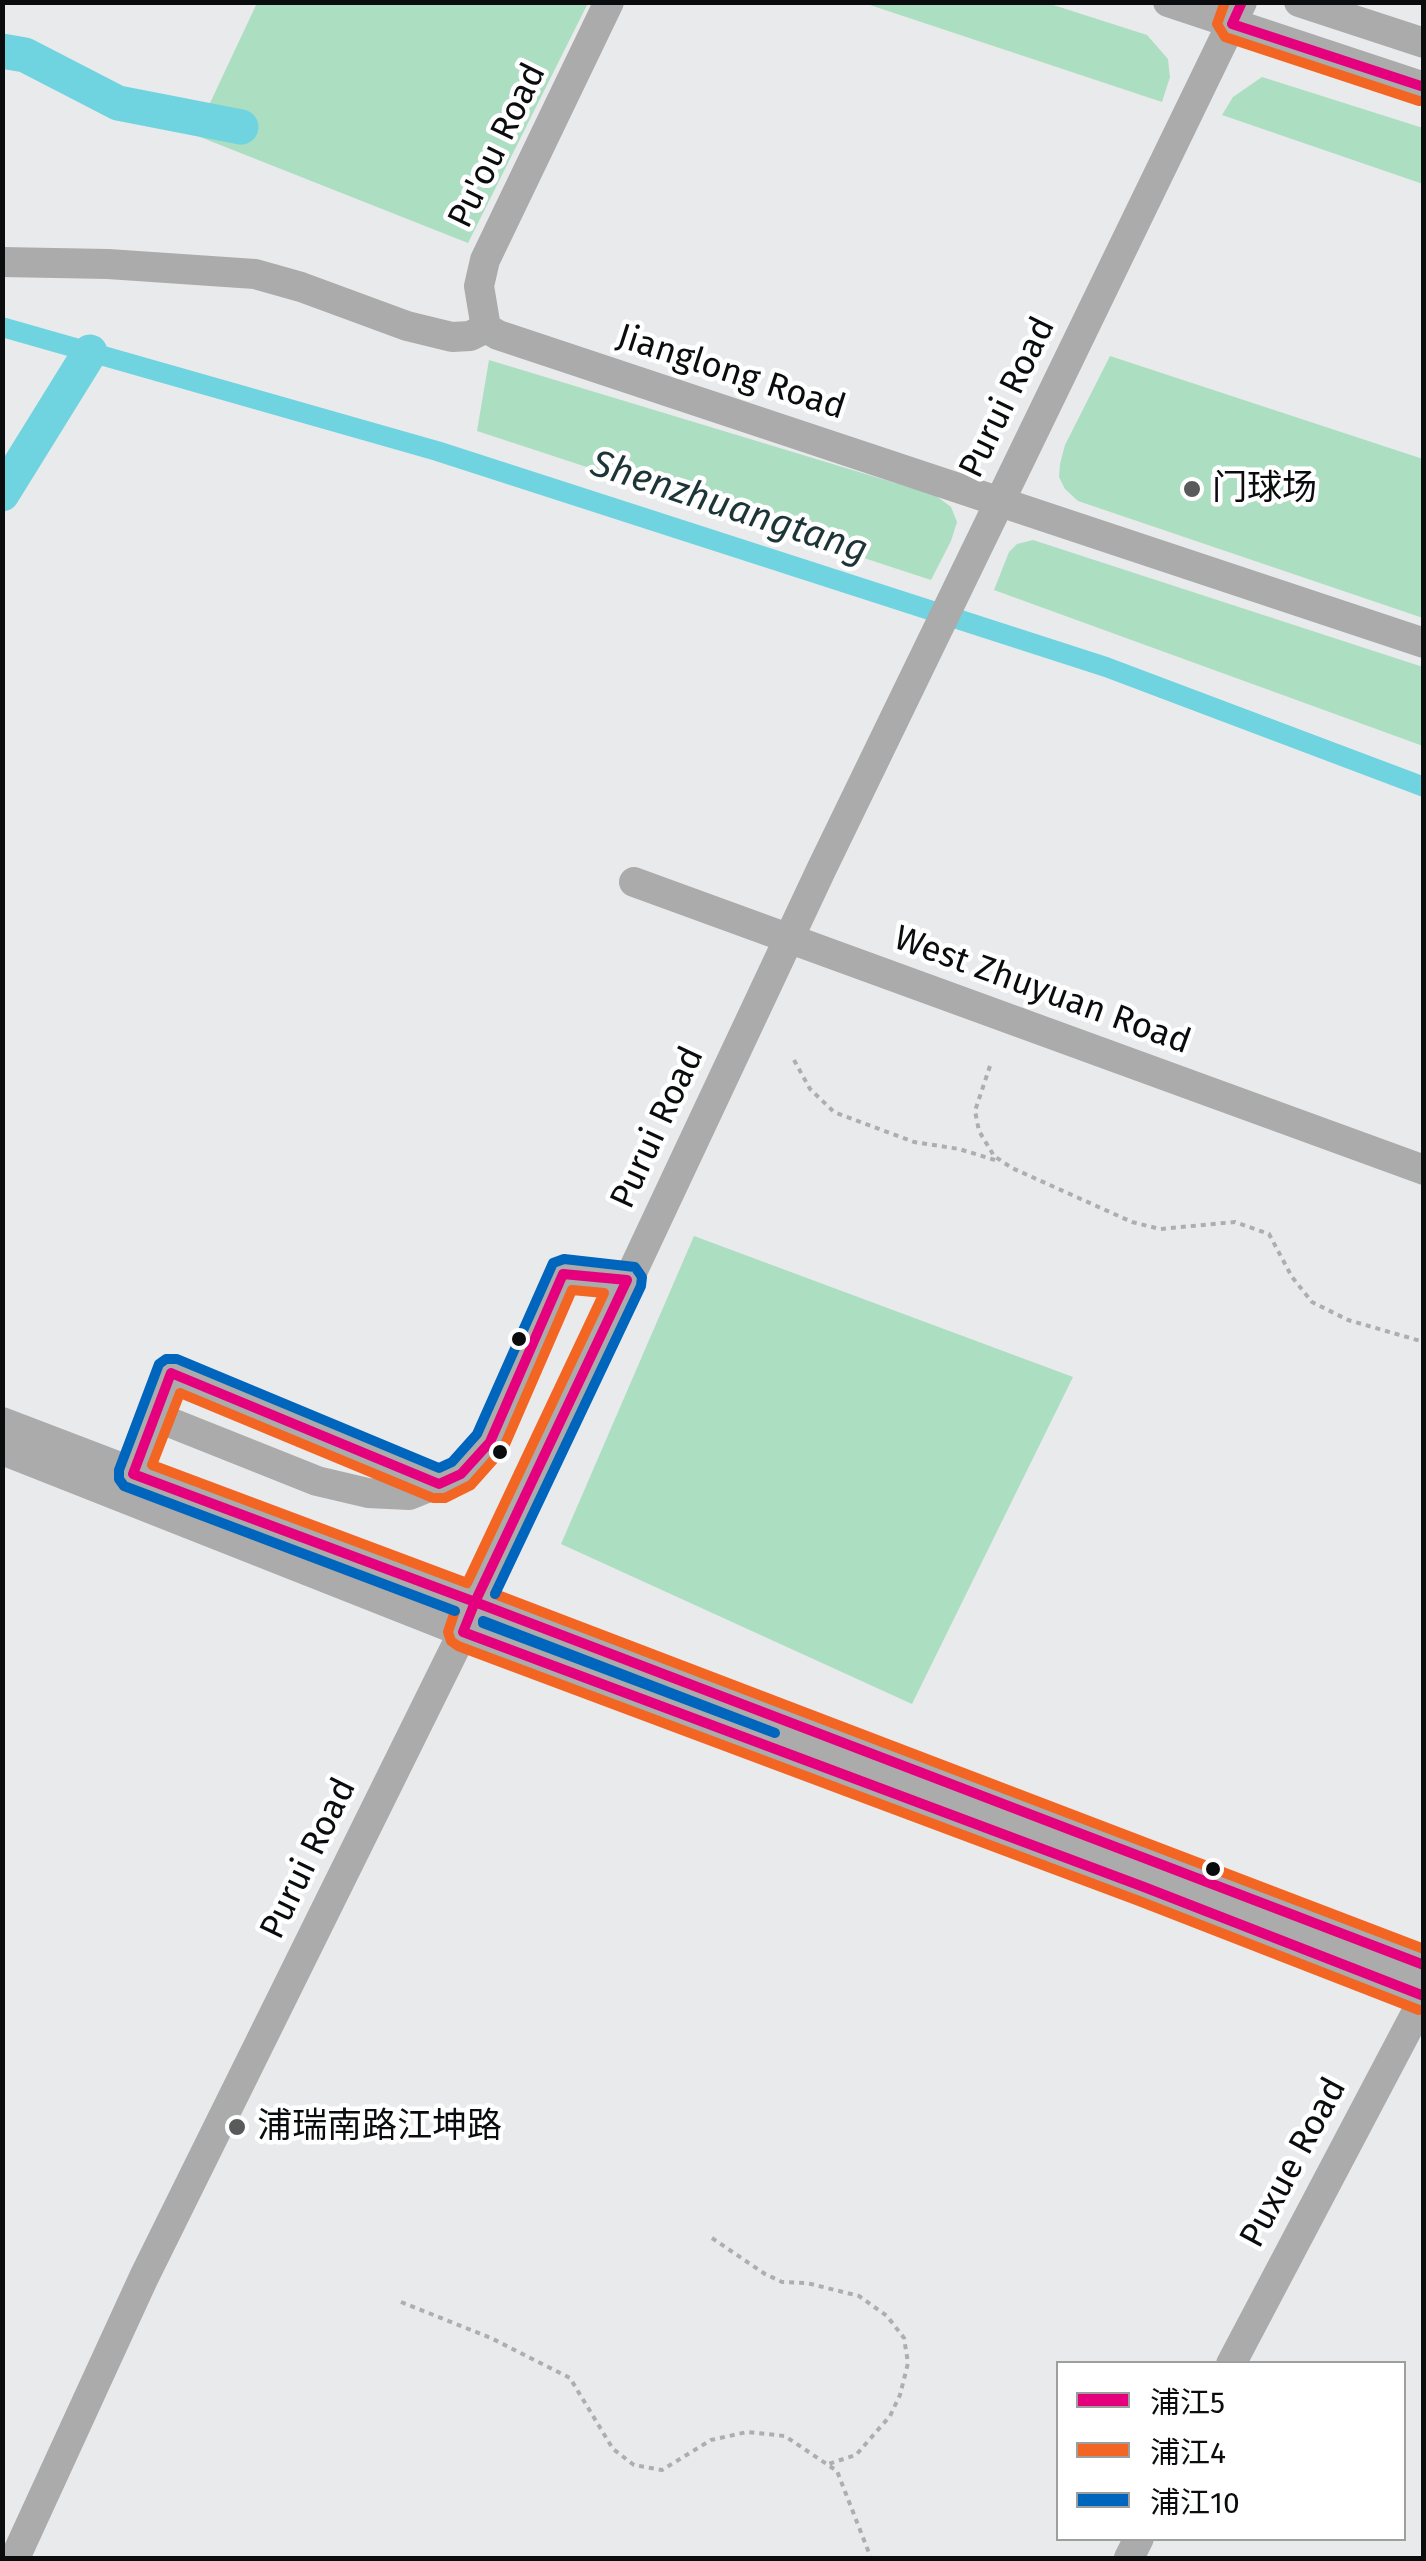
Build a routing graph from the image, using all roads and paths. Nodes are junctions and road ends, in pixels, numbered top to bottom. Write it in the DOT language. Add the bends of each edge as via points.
graph roads {
  1 [pos="609,2"];
  2 [pos="1168,2"];
  3 [pos="1298,2"];
  4 [pos="1237,13"];
  5 [pos="1424,43"];
  6 [pos="1424,87"];
  7 [pos="2,262"];
  8 [pos="486,328"];
  9 [pos="999,503"];
  10 [pos="1424,643"];
  11 [pos="634,882"];
  12 [pos="789,938"];
  13 [pos="794,1060"];
  14 [pos="990,1066"];
  15 [pos="1002,1162"];
  16 [pos="1424,1170"];
  17 [pos="627,1280"];
  18 [pos="1424,1342"];
  19 [pos="154,1416"];
  20 [pos="2,1422"];
  21 [pos="2,1450"];
  22 [pos="133,1474"];
  23 [pos="438,1484"];
  24 [pos="475,1602"];
  25 [pos="462,1632"];
  26 [pos="1424,1965"];
  27 [pos="1424,1997"];
  28 [pos="712,2238"];
  29 [pos="400,2302"];
  30 [pos="1233,2361"];
  31 [pos="828,2464"];
  32 [pos="15,2558"];
  33 [pos="871,2558"];
  1 -- 8 [label="street, Pu'ou Road" via="485,260 480,286"];
  2 -- 4 [label="street"];
  3 -- 5 [label="street"];
  4 -- 6 [label="street"];
  4 -- 9 [label="street, Purui Road"];
  7 -- 8 [label="street, Jianglong Road" via="255,274 452,338"];
  8 -- 9 [label="street, Jianglong Road"];
  9 -- 10 [label="street, Jianglong Road"];
  9 -- 12 [label="street, Purui Road"];
  11 -- 12 [label="street, West Zhuyuan Road"];
  12 -- 16 [label="street, West Zhuyuan Road"];
  12 -- 17 [label="street, Purui Road"];
  13 -- 15 [label="path" via="834,1112 914,1142"];
  14 -- 15 [label="path" via="975,1111 979,1131"];
  15 -- 18 [label="path" via="1132,1222 1160,1229 1234,1222 1268,1234 1312,1302"];
  17 -- 23 [label="street" via="564,1274 490,1442 462,1474"];
  17 -- 24 [label="street, Purui Road"];
  19 -- 22 [label="street"];
  19 -- 23 [label="street" via="317,1481 394,1495"];
  19 -- 23 [label="street" via="170,1373"];
  20 -- 22 [label="street"];
  21 -- 25 [label="street"];
  22 -- 24 [label="street"];
  24 -- 25 [label="street, Purui Road"];
  24 -- 26 [label="street"];
  25 -- 27 [label="street"];
  25 -- 32 [label="street, Purui Road" via="221,2118"];
  27 -- 30 [label="street, Puxue Road"];
  28 -- 31 [label="path" via="782,2282 858,2296 904,2338 908,2363 890,2416 856,2455"];
  29 -- 31 [label="path" via="570,2378 614,2449 634,2465 662,2470 711,2440 747,2432 785,2436"];
  31 -- 33 [label="path" via="843,2484"];
}
